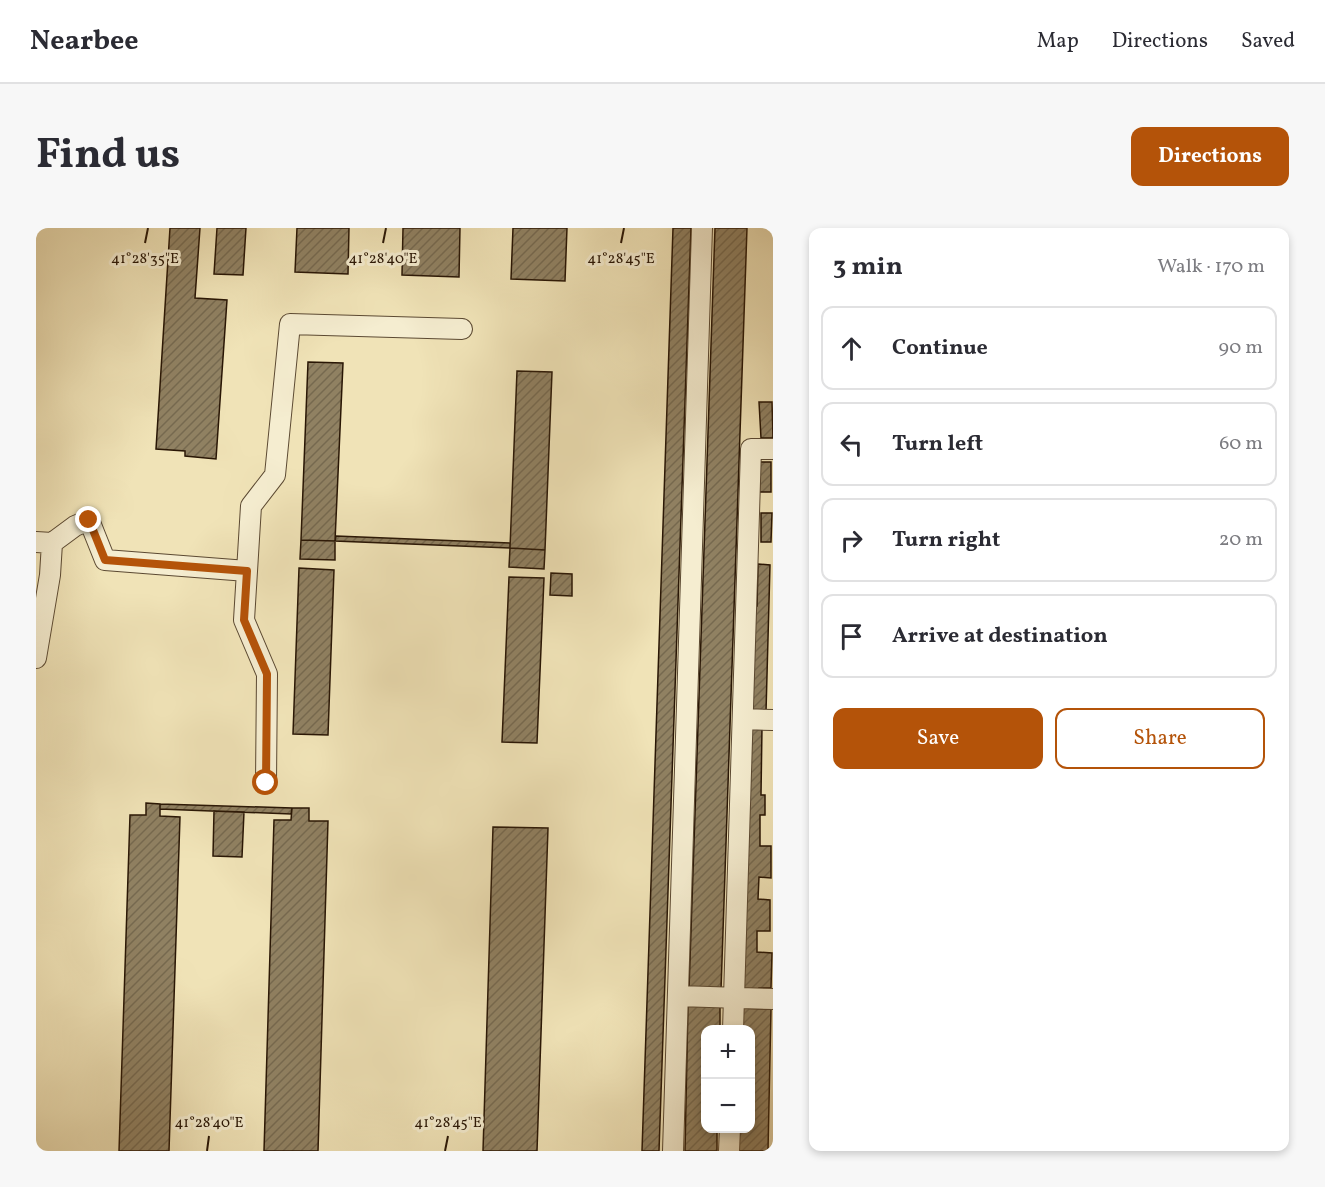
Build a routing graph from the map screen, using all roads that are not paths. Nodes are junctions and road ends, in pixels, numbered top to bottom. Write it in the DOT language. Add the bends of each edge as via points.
graph roads {
  1 [pos="702,228"];
  2 [pos="462,329"];
  3 [pos="773,449"];
  4 [pos="52,539"];
  5 [pos="247,571"];
  6 [pos="36,658"];
  7 [pos="743,719"];
  8 [pos="773,720"];
  9 [pos="266,783"];
  10 [pos="678,996"];
  11 [pos="734,998"];
  12 [pos="773,999"];
  13 [pos="733,1025"];
  14 [pos="730,1133"];
  15 [pos="673,1151"];
  16 [pos="729,1151"];
  1 -- 10 [label="lane"];
  2 -- 5 [label="lane" via="290,324 275,475 251,506"];
  3 -- 7 [label="lane" via="751,449"];
  4 -- 5 [label="lane" via="89,520 105,560"];
  4 -- 6 [label="lane"];
  5 -- 9 [label="lane" via="244,620 267,674"];
  7 -- 8 [label="lane"];
  7 -- 11 [label="lane"];
  10 -- 11 [label="lane"];
  10 -- 15 [label="lane"];
  11 -- 12 [label="lane"];
  11 -- 13 [label="lane"];
  14 -- 16 [label="lane"];
}
